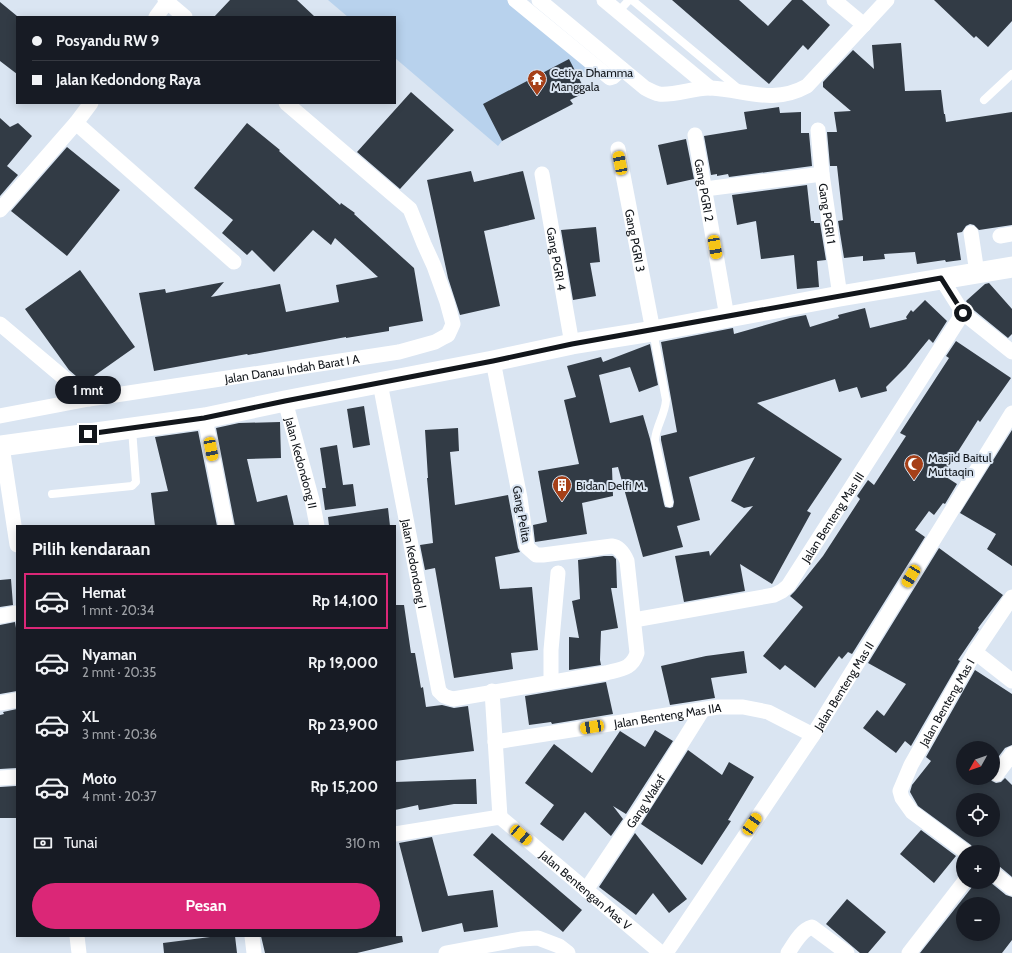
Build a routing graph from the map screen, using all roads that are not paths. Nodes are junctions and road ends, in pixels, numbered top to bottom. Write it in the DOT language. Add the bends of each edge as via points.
graph roads {
  1 [pos="515,0"];
  2 [pos="539,0"];
  3 [pos="604,0"];
  4 [pos="629,0"];
  5 [pos="632,0"];
  6 [pos="834,0"];
  7 [pos="887,0"];
  8 [pos="166,1"];
  9 [pos="618,12"];
  10 [pos="157,16"];
  11 [pos="184,16"];
  12 [pos="864,25"];
  13 [pos="622,69"];
  14 [pos="1012,74"];
  15 [pos="710,88"];
  16 [pos="742,92"];
  17 [pos="984,100"];
  18 [pos="90,104"];
  19 [pos="287,104"];
  20 [pos="76,123"];
  21 [pos="818,130"];
  22 [pos="695,135"];
  23 [pos="618,150"];
  24 [pos="542,174"];
  25 [pos="822,174"];
  26 [pos="705,189"];
  27 [pos="0,210"];
  28 [pos="971,233"];
  29 [pos="234,262"];
  30 [pos="1012,267"];
  31 [pos="977,273"];
  32 [pos="941,278"];
  33 [pos="840,296"];
  34 [pos="963,313"];
  35 [pos="727,317"];
  36 [pos="0,324"];
  37 [pos="653,331"];
  38 [pos="572,344"];
  39 [pos="1012,352"];
  40 [pos="493,361"];
  41 [pos="380,382"];
  42 [pos="90,399"];
  43 [pos="285,401"];
  44 [pos="1012,413"];
  45 [pos="0,416"];
  46 [pos="204,418"];
  47 [pos="132,428"];
  48 [pos="1,446"];
  49 [pos="52,494"];
  50 [pos="669,503"];
  51 [pos="226,525"];
  52 [pos="317,525"];
  53 [pos="16,539"];
  54 [pos="558,573"];
  55 [pos="1012,597"];
  56 [pos="16,613"];
  57 [pos="0,616"];
  58 [pos="634,620"];
  59 [pos="975,652"];
  60 [pos="1012,681"];
  61 [pos="551,682"];
  62 [pos="492,691"];
  63 [pos="16,700"];
  64 [pos="0,703"];
  65 [pos="702,710"];
  66 [pos="813,735"];
  67 [pos="495,742"];
  68 [pos="1012,754"];
  69 [pos="1000,770"];
  70 [pos="16,777"];
  71 [pos="0,778"];
  72 [pos="500,817"];
  73 [pos="396,834"];
  74 [pos="957,845"];
  75 [pos="1000,879"];
  76 [pos="1012,888"];
  77 [pos="959,889"];
  78 [pos="586,890"];
  79 [pos="77,937"];
  80 [pos="252,937"];
  81 [pos="79,953"];
  82 [pos="254,953"];
  83 [pos="446,953"];
  84 [pos="568,953"];
  85 [pos="661,953"];
  86 [pos="666,953"];
  87 [pos="788,953"];
  88 [pos="847,953"];
  89 [pos="909,953"];
  1 -- 13 [label="street" via="610,78"];
  2 -- 13 [label="street"];
  3 -- 9 [label="street"];
  4 -- 9 [label="lane"];
  5 -- 16 [label="lane"];
  6 -- 12 [label="street"];
  7 -- 12 [label="street"];
  8 -- 10 [label="street"];
  8 -- 11 [label="street"];
  9 -- 15 [label="street"];
  12 -- 16 [label="street" via="803,88 784,95 754,95"];
  13 -- 15 [label="street" via="645,88 659,94"];
  14 -- 17 [label="lane"];
  15 -- 16 [label="street"];
  18 -- 20 [label="street"];
  19 -- 42 [label="street, Jalan Danau Indah Barat I A" via="410,209 449,309 453,324 448,335 435,342 399,352"];
  20 -- 27 [label="street"];
  20 -- 29 [label="street"];
  21 -- 25 [label="street, Gang PGRI 1"];
  22 -- 26 [label="street, Gang PGRI 2"];
  23 -- 37 [label="street, Gang PGRI 3"];
  24 -- 38 [label="street, Gang PGRI 4"];
  25 -- 26 [label="street"];
  25 -- 33 [label="street, Gang PGRI 1"];
  26 -- 35 [label="street, Gang PGRI 2"];
  28 -- 31 [label="street"];
  30 -- 31 [label="street"];
  31 -- 32 [label="street"];
  32 -- 33 [label="street"];
  32 -- 34 [label="street"];
  33 -- 35 [label="street"];
  34 -- 39 [label="street"];
  34 -- 58 [label="street, Jalan Benteng Mas III" via="788,586 774,595"];
  35 -- 37 [label="street"];
  36 -- 42 [label="street"];
  37 -- 38 [label="street"];
  37 -- 50 [label="lane" via="666,400 655,440"];
  38 -- 40 [label="street"];
  40 -- 41 [label="street"];
  40 -- 58 [label="street, Gang Pelita" via="520,498 527,548 536,555 543,556 617,547 627,561"];
  41 -- 43 [label="street"];
  41 -- 62 [label="street, Jalan Kedondong I" via="439,691 453,699"];
  42 -- 45 [label="street, Jalan Danau Indah Barat I A"];
  43 -- 46 [label="street"];
  43 -- 52 [label="street, Jalan Kedondong II"];
  44 -- 66 [label="street, Jalan Benteng Mas II"];
  46 -- 47 [label="street"];
  46 -- 51 [label="street"];
  47 -- 48 [label="street"];
  47 -- 49 [label="lane" via="136,482 134,485"];
  48 -- 53 [label="street"];
  54 -- 61 [label="street" via="551,650"];
  55 -- 59 [label="street, Jalan Benteng Mas I"];
  56 -- 57 [label="street"];
  58 -- 61 [label="street, Jalan Kedondong I" via="637,653 635,661 606,673"];
  59 -- 60 [label="street"];
  59 -- 74 [label="street, Jalan Benteng Mas I" via="911,765 900,791 912,812"];
  61 -- 62 [label="street, Jalan Kedondong I"];
  62 -- 67 [label="street"];
  63 -- 64 [label="street"];
  65 -- 66 [label="street, Jalan Benteng Mas IIA" via="742,707 768,712"];
  65 -- 67 [label="street, Jalan Benteng Mas IIA"];
  65 -- 78 [label="street, Gang Wakaf"];
  66 -- 86 [label="street, Jalan Benteng Mas II"];
  67 -- 72 [label="street"];
  68 -- 69 [label="street"];
  70 -- 71 [label="street"];
  72 -- 73 [label="street"];
  72 -- 78 [label="street, Jalan Bentengan Mas V"];
  75 -- 76 [label="street"];
  77 -- 89 [label="street"];
  78 -- 85 [label="street, Jalan Bentengan Mas V"];
  79 -- 81 [label="street"];
  80 -- 82 [label="street"];
  83 -- 84 [label="street" via="538,938"];
  87 -- 88 [label="street" via="798,937 812,927"];
}
